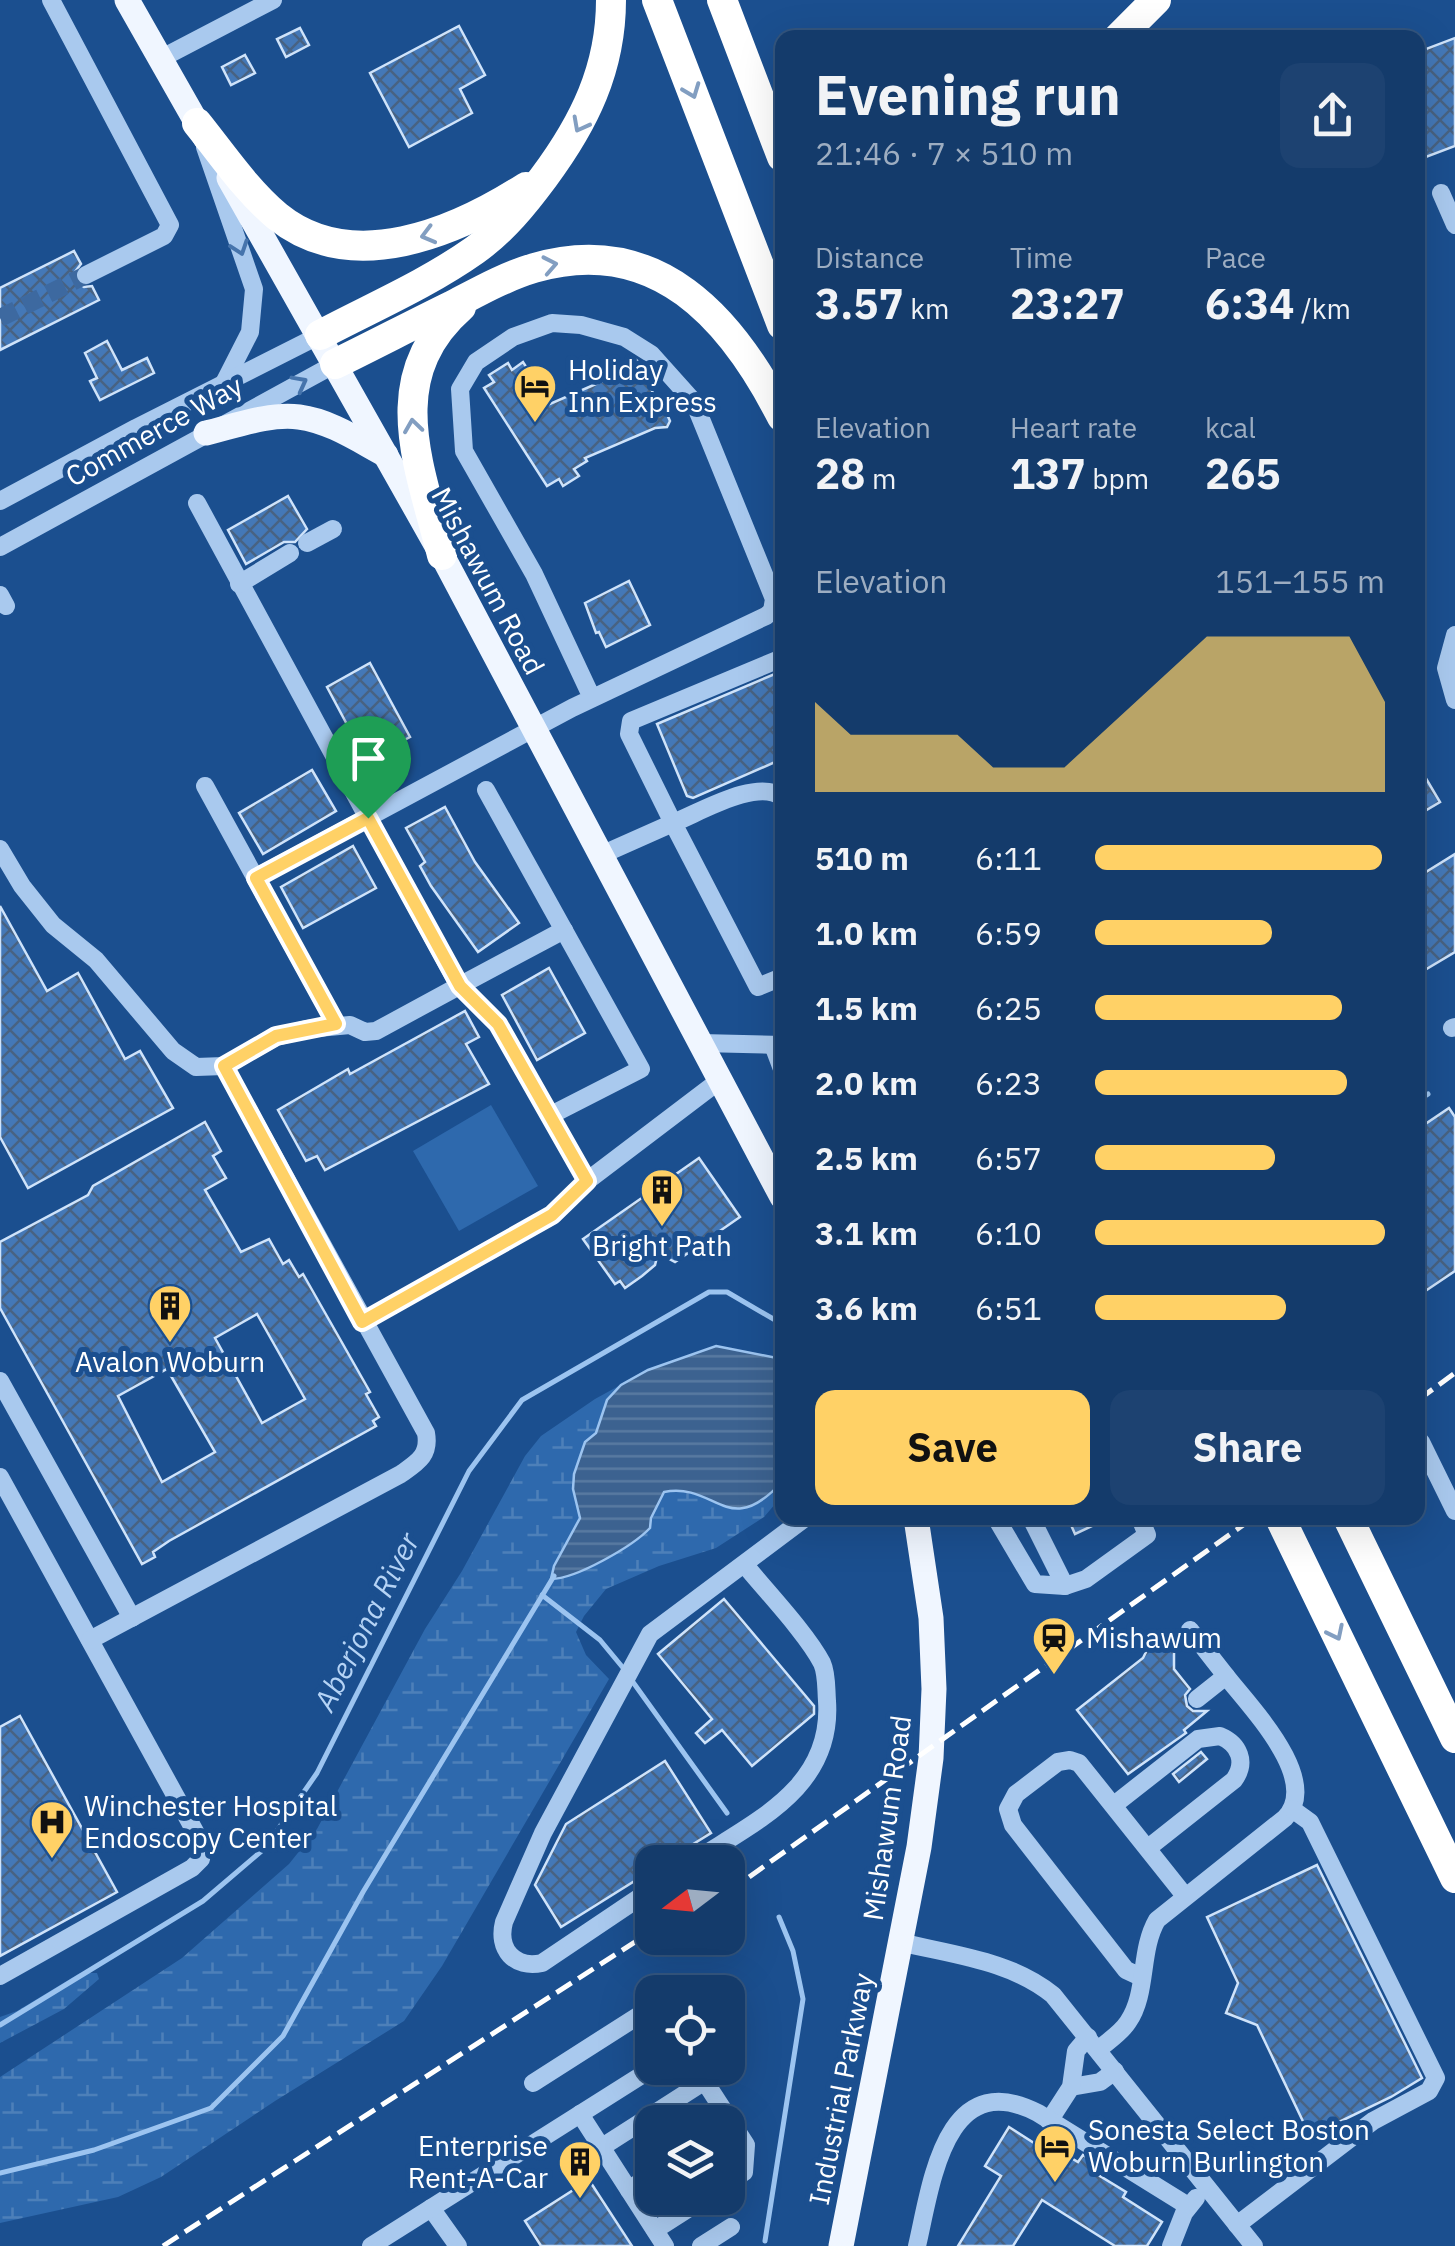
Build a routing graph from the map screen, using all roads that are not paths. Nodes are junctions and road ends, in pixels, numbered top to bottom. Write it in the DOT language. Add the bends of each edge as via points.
graph roads {
  1 [pos="50,0"];
  2 [pos="127,0"];
  3 [pos="273,0"];
  4 [pos="611,0"];
  5 [pos="657,0"];
  6 [pos="722,0"];
  7 [pos="1156,0"];
  8 [pos="1126,30"];
  9 [pos="160,59"];
  10 [pos="197,123"];
  11 [pos="775,139"];
  12 [pos="545,175"];
  13 [pos="1442,194"];
  14 [pos="1455,225"];
  15 [pos="86,275"];
  16 [pos="482,290"];
  17 [pos="775,307"];
  18 [pos="320,336"];
  19 [pos="335,364"];
  20 [pos="223,384"];
  21 [pos="775,405"];
  22 [pos="206,433"];
  23 [pos="386,455"];
  24 [pos="0,501"];
  25 [pos="197,503"];
  26 [pos="333,529"];
  27 [pos="307,543"];
  28 [pos="0,547"];
  29 [pos="290,553"];
  30 [pos="442,555"];
  31 [pos="239,584"];
  32 [pos="1455,635"];
  33 [pos="775,661"];
  34 [pos="592,698"];
  35 [pos="1455,700"];
  36 [pos="534,730"];
  37 [pos="205,786"];
  38 [pos="486,790"];
  39 [pos="775,792"];
  40 [pos="368,818"];
  41 [pos="673,823"];
  42 [pos="0,850"];
  43 [pos="601,855"];
  44 [pos="256,878"];
  45 [pos="564,930"];
  46 [pos="775,980"];
  47 [pos="460,986"];
  48 [pos="336,1024"];
  49 [pos="775,1040"];
  50 [pos="701,1043"];
  51 [pos="224,1066"];
  52 [pos="720,1080"];
  53 [pos="552,1115"];
  54 [pos="774,1161"];
  55 [pos="587,1181"];
  56 [pos="362,1322"];
  57 [pos="0,1381"];
  58 [pos="1425,1450"];
  59 [pos="0,1477"];
  60 [pos="1455,1510"];
  61 [pos="796,1525"];
  62 [pos="917,1525"];
  63 [pos="1000,1525"];
  64 [pos="1034,1525"];
  65 [pos="1143,1525"];
  66 [pos="1284,1525"];
  67 [pos="1351,1525"];
  68 [pos="746,1565"];
  69 [pos="1065,1586"];
  70 [pos="132,1618"];
  71 [pos="1190,1630"];
  72 [pos="90,1640"];
  73 [pos="1226,1676"];
  74 [pos="1197,1699"];
  75 [pos="1455,1738"];
  76 [pos="1114,1805"];
  77 [pos="1292,1809"];
  78 [pos="716,1845"];
  79 [pos="1148,1848"];
  80 [pos="1455,1878"];
  81 [pos="1185,1896"];
  82 [pos="635,1901"];
  83 [pos="900,1942"];
  84 [pos="0,1976"];
  85 [pos="1141,1977"];
  86 [pos="635,2018"];
  87 [pos="1093,2044"];
  88 [pos="1115,2071"];
  89 [pos="635,2079"];
  90 [pos="533,2083"];
  91 [pos="686,2085"];
  92 [pos="1071,2087"];
  93 [pos="580,2114"];
  94 [pos="1050,2121"];
  95 [pos="602,2147"];
  96 [pos="635,2186"];
  97 [pos="629,2190"];
  98 [pos="1208,2190"];
  99 [pos="1188,2206"];
  100 [pos="431,2208"];
  101 [pos="686,2215"];
  102 [pos="1237,2225"];
  103 [pos="731,2227"];
  104 [pos="660,2238"];
  105 [pos="371,2246"];
  106 [pos="458,2246"];
  107 [pos="701,2246"];
  108 [pos="841,2246"];
  109 [pos="917,2246"];
  110 [pos="1172,2246"];
  111 [pos="1254,2246"];
  1 -- 15 [label="street" via="170,225 164,236"];
  2 -- 9 [label="main road, Mishawum Road"];
  3 -- 9 [label="street"];
  4 -- 12 [label="highway, one-way" via="604,66 589,108"];
  5 -- 17 [label="highway, one-way"];
  6 -- 11 [label="highway"];
  7 -- 8 [label="highway"];
  9 -- 10 [label="main road, Mishawum Road"];
  12 -- 10 [label="highway, one-way" via="443,231 390,244 339,244 277,216"];
  10 -- 18 [label="main road, Mishawum Road"];
  10 -- 20 [label="street, one-way" via="254,289 250,332"];
  12 -- 18 [label="highway" via="508,222 474,251"];
  13 -- 14 [label="street"];
  16 -- 19 [label="highway"];
  16 -- 21 [label="highway, one-way" via="567,262 637,268 688,294 722,324"];
  30 -- 16 [label="highway, one-way" via="413,432 412,385 436,333"];
  18 -- 19 [label="main road, Mishawum Road"];
  18 -- 20 [label="street, Commerce Way"];
  22 -- 19 [label="street, Commerce Way, one-way"];
  19 -- 23 [label="main road, Mishawum Road"];
  20 -- 24 [label="street, Commerce Way"];
  22 -- 23 [label="main road" via="297,416 333,426"];
  22 -- 28 [label="street, Commerce Way"];
  23 -- 30 [label="main road, Mishawum Road"];
  25 -- 31 [label="street"];
  26 -- 27 [label="street"];
  29 -- 31 [label="street"];
  30 -- 36 [label="main road, Mishawum Road"];
  31 -- 40 [label="street"];
  32 -- 35 [label="street" via="1446,668"];
  33 -- 41 [label="street" via="630,723 629,734"];
  34 -- 34 [label="street" via="766,616 774,601 684,388 637,343 552,324 513,337 471,368 460,388 464,451 534,574"];
  34 -- 36 [label="street"];
  36 -- 40 [label="street"];
  36 -- 43 [label="main road, Mishawum Road"];
  37 -- 44 [label="street"];
  38 -- 45 [label="street"];
  39 -- 41 [label="street" via="758,790"];
  40 -- 44 [label="street"];
  40 -- 47 [label="street"];
  41 -- 43 [label="street"];
  41 -- 46 [label="street" via="758,986"];
  42 -- 51 [label="street" via="54,925 96,960 173,1051 196,1066"];
  43 -- 50 [label="main road, Mishawum Road"];
  44 -- 48 [label="street"];
  45 -- 47 [label="street"];
  45 -- 53 [label="street" via="642,1069"];
  47 -- 48 [label="street" via="376,1031"];
  47 -- 53 [label="street" via="498,1024"];
  48 -- 51 [label="street" via="276,1036"];
  49 -- 50 [label="street"];
  50 -- 52 [label="main road, Mishawum Road"];
  51 -- 56 [label="street"];
  52 -- 54 [label="main road, Mishawum Road"];
  52 -- 55 [label="street"];
  53 -- 55 [label="street"];
  55 -- 56 [label="street" via="552,1215"];
  56 -- 70 [label="street" via="426,1433 422,1458"];
  57 -- 70 [label="street"];
  58 -- 60 [label="street"];
  59 -- 72 [label="street"];
  61 -- 68 [label="street"];
  62 -- 83 [label="main road, Mishawum Road" via="929,1598 933,1706 929,1775"];
  63 -- 69 [label="street" via="1034,1584"];
  64 -- 69 [label="street"];
  65 -- 69 [label="street" via="1147,1535 1086,1579"];
  66 -- 80 [label="highway, one-way"];
  67 -- 75 [label="highway"];
  68 -- 78 [label="street" via="822,1664 826,1737 797,1789"];
  68 -- 82 [label="street" via="659,1624 631,1664 543,1834 502,1928 504,1947 517,1961 542,1962"];
  70 -- 72 [label="street"];
  71 -- 73 [label="street"];
  72 -- 84 [label="street" via="200,1838 202,1855 192,1868"];
  73 -- 74 [label="street"];
  73 -- 77 [label="street" via="1294,1776"];
  76 -- 79 [label="street"];
  76 -- 79 [label="street" via="1204,1737 1220,1736 1236,1746 1241,1764 1234,1780"];
  76 -- 85 [label="street" via="1085,1768 1066,1760 1014,1797 1002,1826 1126,1970"];
  77 -- 81 [label="street"];
  77 -- 102 [label="street" via="1310,1822 1436,2078 1429,2091 1373,2121"];
  79 -- 81 [label="street"];
  81 -- 85 [label="street" via="1155,1924"];
  83 -- 87 [label="street, Mishawum Road" via="1025,1976 1053,1995"];
  83 -- 108 [label="main road, Industrial Parkway"];
  85 -- 87 [label="street" via="1130,2020"];
  86 -- 90 [label="street"];
  87 -- 88 [label="street, Mishawum Road"];
  87 -- 92 [label="street" via="1076,2051"];
  88 -- 92 [label="street" via="1100,2082"];
  88 -- 98 [label="street, Mishawum Road"];
  89 -- 93 [label="street"];
  91 -- 95 [label="street"];
  92 -- 94 [label="street"];
  93 -- 95 [label="street"];
  93 -- 100 [label="street"];
  94 -- 99 [label="street"];
  94 -- 109 [label="street" via="1004,2104 978,2109 956,2124 939,2154"];
  95 -- 97 [label="street"];
  96 -- 97 [label="street"];
  97 -- 104 [label="street"];
  98 -- 99 [label="street"];
  98 -- 102 [label="street, Mishawum Road"];
  99 -- 110 [label="street"];
  100 -- 105 [label="street"];
  100 -- 106 [label="street"];
  101 -- 104 [label="street"];
  102 -- 111 [label="street, Mishawum Road"];
  103 -- 107 [label="street"];
}
